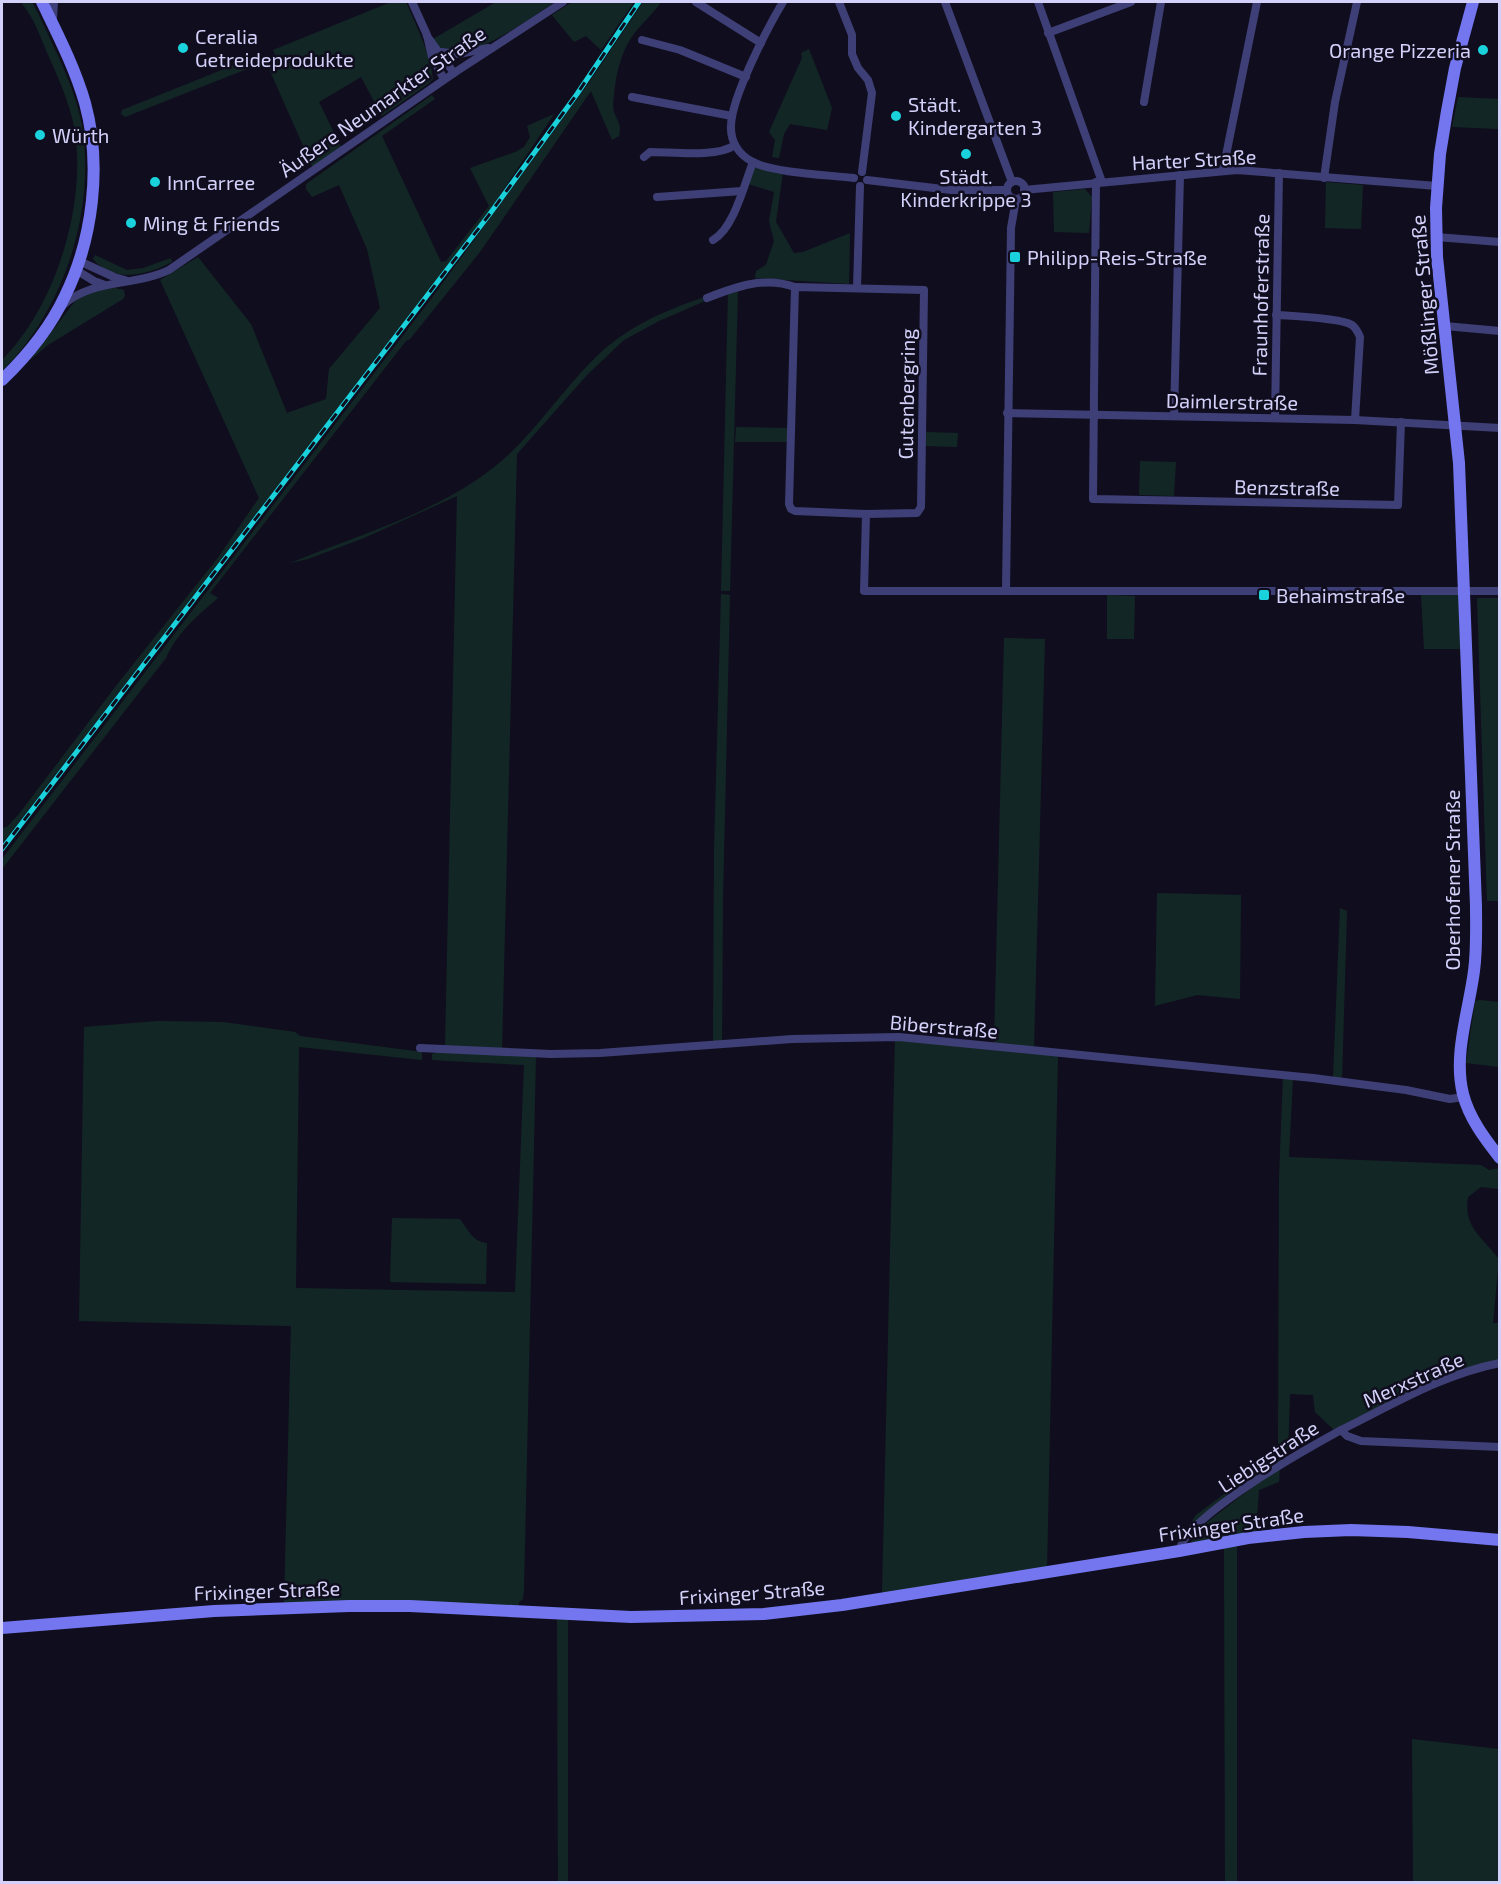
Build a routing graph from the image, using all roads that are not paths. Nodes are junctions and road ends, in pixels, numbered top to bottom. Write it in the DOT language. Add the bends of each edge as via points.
graph roads {
  1 [pos="42,2"];
  2 [pos="54,2"];
  3 [pos="412,2"];
  4 [pos="563,2"];
  5 [pos="696,2"];
  6 [pos="783,2"];
  7 [pos="839,2"];
  8 [pos="945,2"];
  9 [pos="1038,2"];
  10 [pos="1131,2"];
  11 [pos="1161,2"];
  12 [pos="1257,2"];
  13 [pos="1357,2"];
  14 [pos="1473,2"];
  15 [pos="54,26"];
  16 [pos="1048,33"];
  17 [pos="427,35"];
  18 [pos="642,39"];
  19 [pos="761,43"];
  20 [pos="494,46"];
  21 [pos="440,51"];
  22 [pos="454,73"];
  23 [pos="746,77"];
  24 [pos="444,80"];
  25 [pos="632,97"];
  26 [pos="1144,102"];
  27 [pos="732,116"];
  28 [pos="735,145"];
  29 [pos="644,157"];
  30 [pos="753,162"];
  31 [pos="1223,170"];
  32 [pos="1279,173"];
  33 [pos="1180,175"];
  34 [pos="1324,178"];
  35 [pos="861,179"];
  36 [pos="1099,182"];
  37 [pos="1010,186"];
  38 [pos="1437,186"];
  39 [pos="1024,190"];
  40 [pos="742,191"];
  41 [pos="657,197"];
  42 [pos="1016,199"];
  43 [pos="1436,237"];
  44 [pos="713,240"];
  45 [pos="1500,242"];
  46 [pos="78,266"];
  47 [pos="129,281"];
  48 [pos="106,285"];
  49 [pos="795,287"];
  50 [pos="857,288"];
  51 [pos="707,298"];
  52 [pos="58,310"];
  53 [pos="1276,315"];
  54 [pos="1445,326"];
  55 [pos="1500,331"];
  56 [pos="2,380"];
  57 [pos="1007,413"];
  58 [pos="1093,415"];
  59 [pos="1174,416"];
  60 [pos="1275,418"];
  61 [pos="1355,420"];
  62 [pos="1401,422"];
  63 [pos="1456,426"];
  64 [pos="1500,428"];
  65 [pos="866,514"];
  66 [pos="1006,590"];
  67 [pos="1464,590"];
  68 [pos="1500,591"];
  69 [pos="420,1048"];
  70 [pos="1463,1097"];
  71 [pos="1500,1158"];
  72 [pos="1500,1363"];
  73 [pos="1341,1430"];
  74 [pos="1500,1447"];
  75 [pos="1500,1540"];
  76 [pos="1179,1551"];
  77 [pos="2,1628"];
  1 -- 15 [label="street, Äußere Neumarkter Straße"];
  2 -- 15 [label="street"];
  3 -- 17 [label="street"];
  4 -- 20 [label="street, Äußere Neumarkter Straße"];
  5 -- 19 [label="street"];
  6 -- 19 [label="street"];
  7 -- 35 [label="street" via="852,35 854,59 872,93"];
  8 -- 37 [label="street"];
  9 -- 16 [label="street"];
  10 -- 16 [label="street"];
  11 -- 26 [label="street"];
  12 -- 31 [label="street"];
  13 -- 34 [label="street" via="1336,92"];
  14 -- 38 [label="street, Mößlinger Straße" via="1455,68"];
  15 -- 46 [label="street, Äußere Neumarkter Straße" via="77,79 92,148 91,201"];
  16 -- 36 [label="street"];
  17 -- 21 [label="street"];
  17 -- 24 [label="street" via="432,57"];
  18 -- 23 [label="street"];
  19 -- 23 [label="street"];
  20 -- 21 [label="street" via="459,54"];
  20 -- 22 [label="street, Äußere Neumarkter Straße"];
  21 -- 22 [label="street"];
  22 -- 24 [label="street, Äußere Neumarkter Straße"];
  23 -- 27 [label="street"];
  24 -- 47 [label="street, Äußere Neumarkter Straße" via="169,270"];
  25 -- 27 [label="street"];
  27 -- 28 [label="street"];
  28 -- 29 [label="street" via="715,152 650,152"];
  28 -- 30 [label="street"];
  30 -- 35 [label="street"];
  30 -- 40 [label="street"];
  31 -- 32 [label="street, Harter Straße"];
  31 -- 33 [label="street, Harter Straße"];
  32 -- 34 [label="street, Harter Straße"];
  32 -- 53 [label="street, Fraunhoferstraße"];
  33 -- 36 [label="street, Harter Straße"];
  33 -- 59 [label="street"];
  34 -- 38 [label="street, Harter Straße"];
  35 -- 37 [label="street" via="951,190"];
  35 -- 50 [label="street"];
  36 -- 39 [label="street, Harter Straße"];
  36 -- 58 [label="street"];
  37 -- 39 [label="street" via="1022,184"];
  37 -- 42 [label="street" via="1010,196"];
  38 -- 43 [label="street, Mößlinger Straße"];
  39 -- 42 [label="street"];
  40 -- 41 [label="street"];
  40 -- 44 [label="street" via="725,231"];
  42 -- 57 [label="street" via="1011,228"];
  43 -- 45 [label="street"];
  43 -- 54 [label="street, Mößlinger Straße"];
  46 -- 47 [label="street"];
  46 -- 48 [label="street" via="94,281"];
  46 -- 52 [label="street, Äußere Neumarkter Straße"];
  47 -- 48 [label="street, Äußere Neumarkter Straße"];
  48 -- 52 [label="street, Äußere Neumarkter Straße" via="79,293"];
  49 -- 50 [label="street, Gutenbergring"];
  49 -- 51 [label="street, Gutenbergring" via="744,284"];
  49 -- 65 [label="street, Gutenbergring" via="789,504 795,511"];
  50 -- 65 [label="street, Gutenbergring" via="924,290 921,507 917,513"];
  52 -- 56 [label="street, Äußere Neumarkter Straße" via="34,346"];
  53 -- 60 [label="street, Fraunhoferstraße"];
  53 -- 61 [label="street" via="1341,322 1357,330 1360,337"];
  54 -- 55 [label="street"];
  54 -- 63 [label="street, Mößlinger Straße"];
  57 -- 58 [label="street, Daimlerstraße"];
  57 -- 66 [label="street"];
  58 -- 59 [label="street, Daimlerstraße"];
  58 -- 62 [label="street, Benzstraße" via="1093,499 1398,505"];
  59 -- 60 [label="street, Daimlerstraße"];
  60 -- 61 [label="street, Daimlerstraße"];
  61 -- 62 [label="street, Daimlerstraße"];
  62 -- 63 [label="street, Daimlerstraße"];
  63 -- 64 [label="street, Daimlerstraße"];
  63 -- 67 [label="street, Mößlinger Straße"];
  65 -- 66 [label="street" via="864,591"];
  66 -- 67 [label="street"];
  67 -- 68 [label="street"];
  67 -- 70 [label="street, Oberhofener Straße" via="1476,934 1475,967 1460,1065"];
  69 -- 70 [label="street, Biberstraße" via="600,1053 792,1039 899,1036"];
  70 -- 71 [label="street, Oberhofener Straße" via="1476,1126"];
  72 -- 73 [label="street, Merxstraße" via="1437,1383"];
  73 -- 74 [label="street, Liebigstraße" via="1361,1441"];
  73 -- 76 [label="street, Liebigstraße" via="1249,1485 1189,1532"];
  75 -- 76 [label="street, Frixinger Straße" via="1326,1530 1248,1538"];
  76 -- 77 [label="street, Frixinger Straße" via="764,1614 631,1617 349,1606 214,1611"];
}
